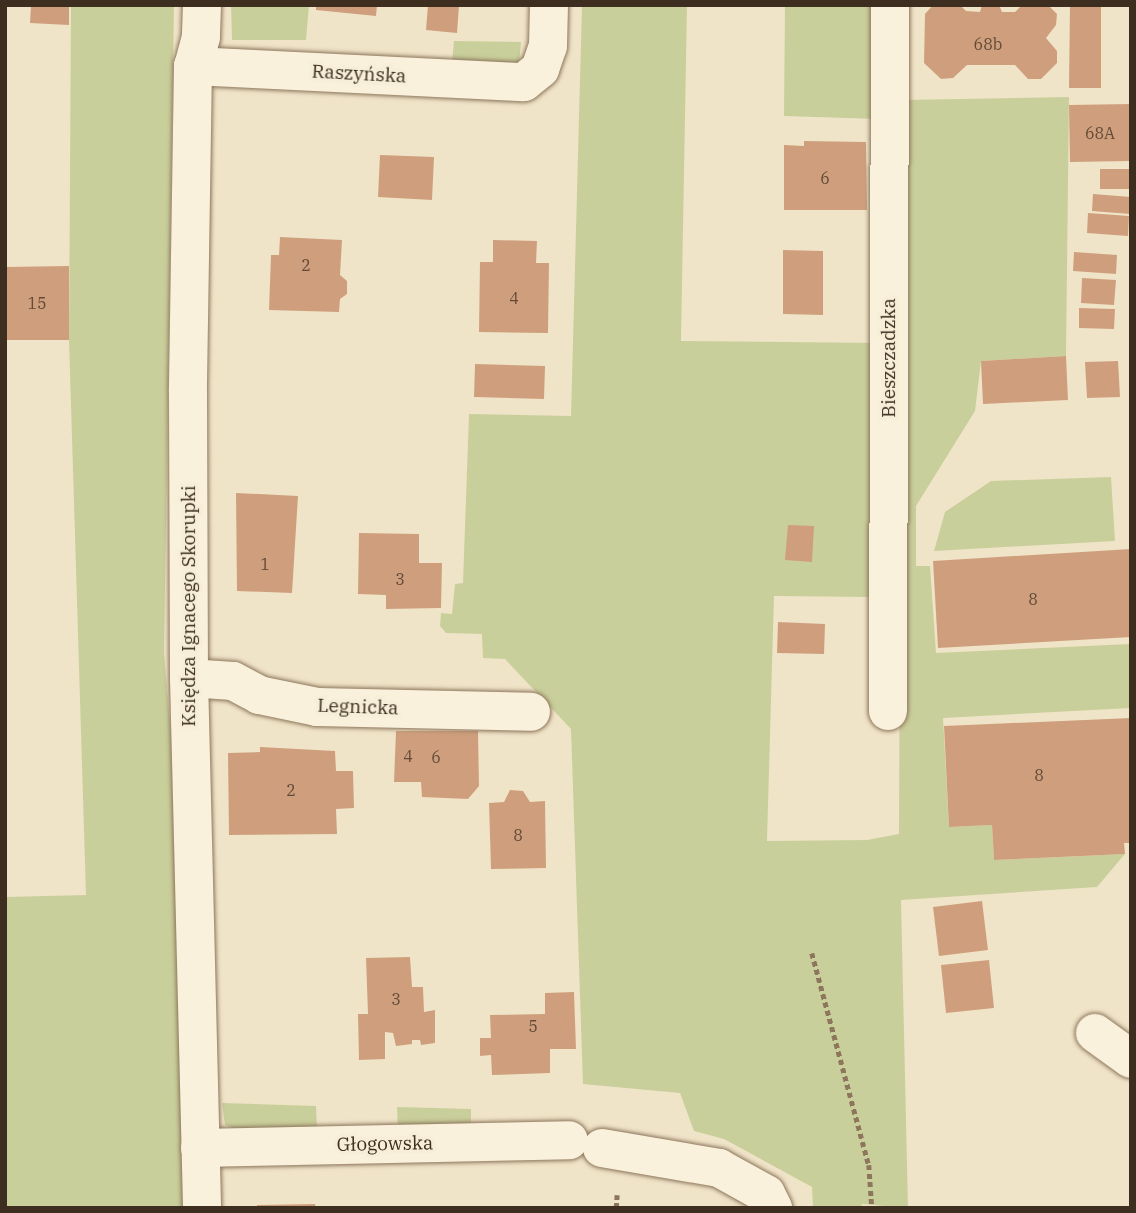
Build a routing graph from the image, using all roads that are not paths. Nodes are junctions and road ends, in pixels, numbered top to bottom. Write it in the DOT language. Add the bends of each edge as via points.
graph roads {
  1 [pos="202,5"];
  2 [pos="549,5"];
  3 [pos="890,5"];
  4 [pos="193,66"];
  5 [pos="189,678"];
  6 [pos="888,711"];
  7 [pos="531,712"];
  8 [pos="1095,1033"];
  9 [pos="1131,1059"];
  10 [pos="200,1148"];
  11 [pos="202,1208"];
  12 [pos="773,1208"];
  1 -- 4 [label="street, Księdza Ignacego Skorupki" via="201,37"];
  2 -- 4 [label="street, Raszyńska" via="548,46 540,69 524,82"];
  3 -- 6 [label="street, Bieszczadzka"];
  4 -- 5 [label="street, Księdza Ignacego Skorupki"];
  5 -- 7 [label="street, Legnicka" via="233,681 259,695 317,707"];
  5 -- 10 [label="street, Księdza Ignacego Skorupki"];
  8 -- 9 [label="street"];
  10 -- 11 [label="street, Księdza Ignacego Skorupki"];
  10 -- 12 [label="street, Głogowska" via="586,1144 719,1168 766,1194"];
}
